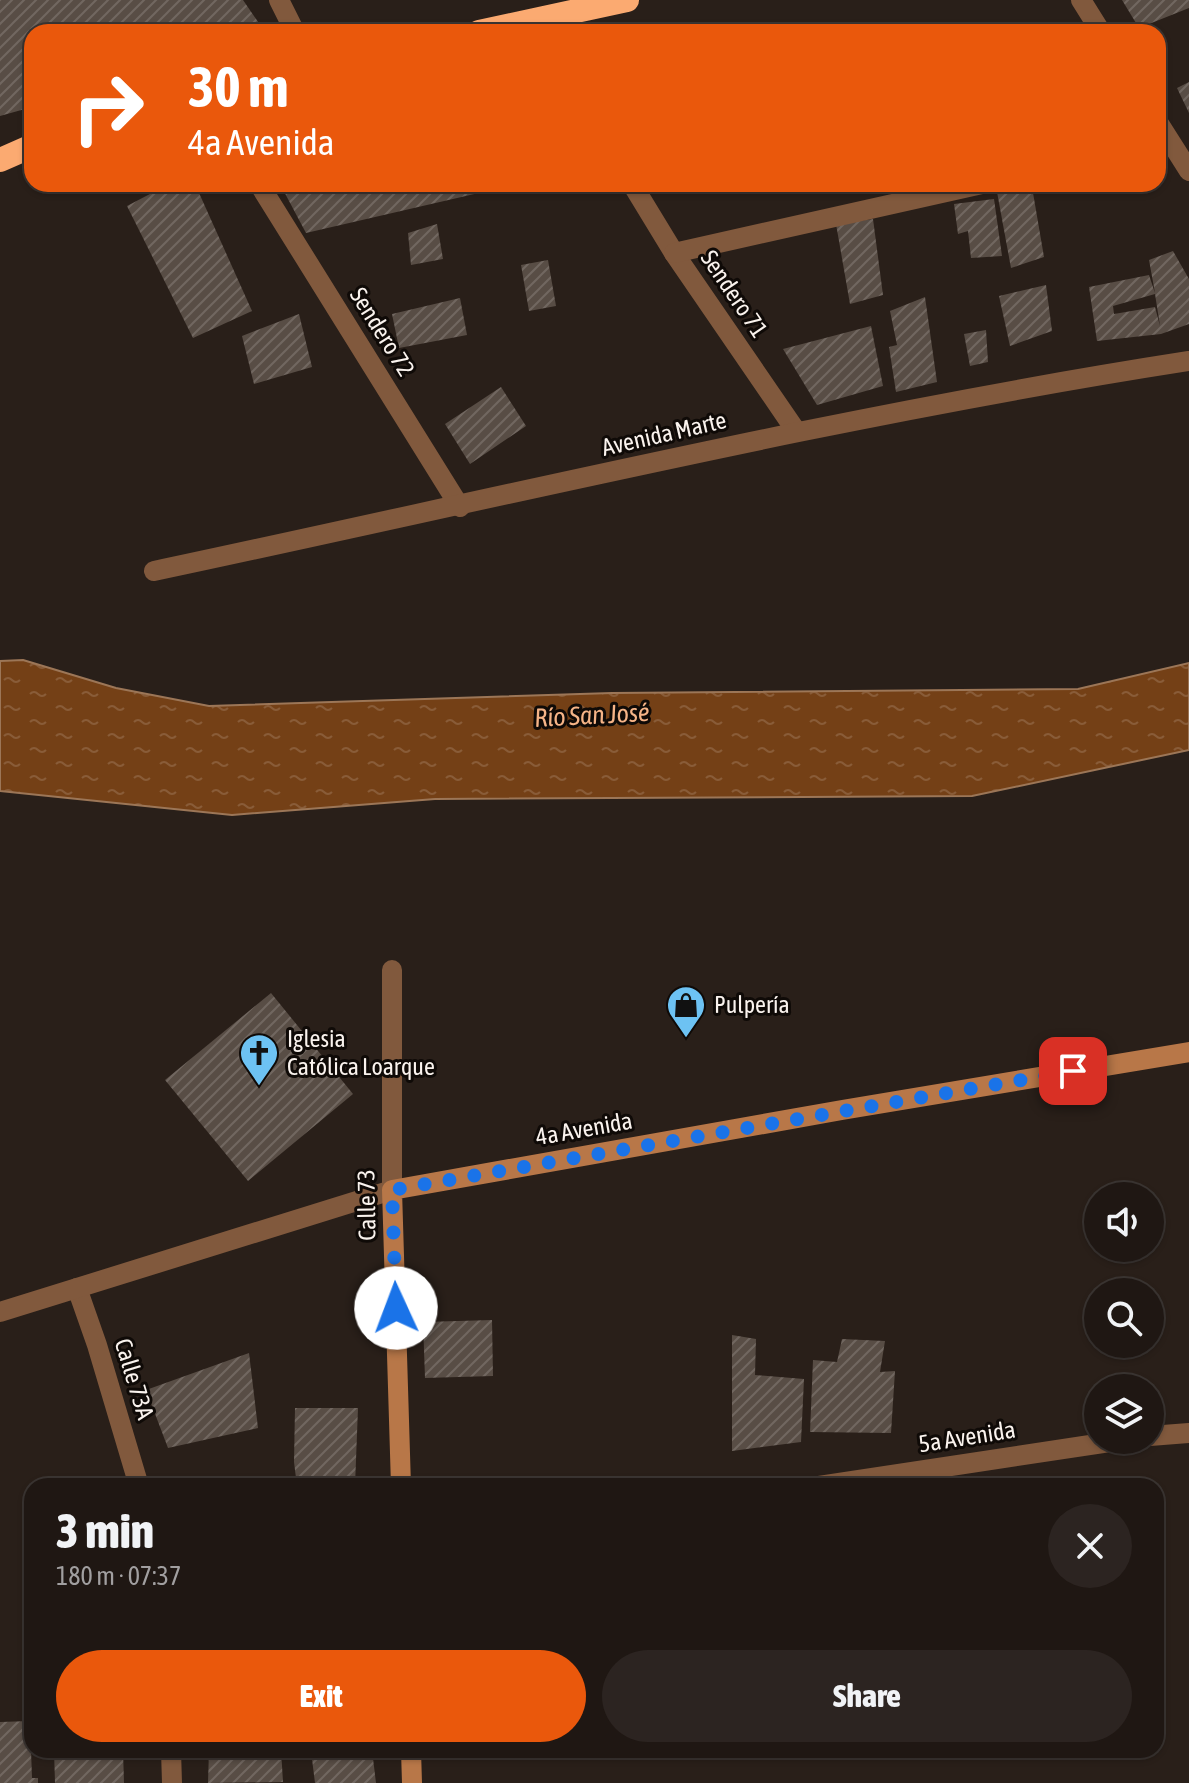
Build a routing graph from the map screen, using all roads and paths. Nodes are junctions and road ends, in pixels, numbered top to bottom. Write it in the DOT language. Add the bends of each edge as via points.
graph roads {
  1 [pos="279,0"];
  2 [pos="627,0"];
  3 [pos="1081,0"];
  4 [pos="291,24"];
  5 [pos="544,24"];
  6 [pos="1096,24"];
  7 [pos="1166,146"];
  8 [pos="24,150"];
  9 [pos="0,160"];
  10 [pos="1189,171"];
  11 [pos="264,192"];
  12 [pos="637,192"];
  13 [pos="946,192"];
  14 [pos="674,253"];
  15 [pos="1189,361"];
  16 [pos="796,431"];
  17 [pos="460,507"];
  18 [pos="154,571"];
  19 [pos="392,970"];
  20 [pos="1189,1052"];
  21 [pos="392,1190"];
  22 [pos="77,1288"];
  23 [pos="0,1312"];
  24 [pos="1189,1433"];
  25 [pos="1164,1435"];
  26 [pos="1084,1446"];
  27 [pos="137,1478"];
  28 [pos="401,1478"];
  29 [pos="872,1478"];
  30 [pos="171,1758"];
  31 [pos="411,1758"];
  32 [pos="172,1783"];
  33 [pos="412,1783"];
  1 -- 4 [label="street"];
  2 -- 5 [label="highway"];
  3 -- 6 [label="street"];
  7 -- 10 [label="street"];
  8 -- 9 [label="highway"];
  11 -- 17 [label="street, Sendero 72"];
  12 -- 14 [label="street, Sendero 71"];
  13 -- 14 [label="street"];
  14 -- 16 [label="street, Sendero 71"];
  15 -- 16 [label="street, Avenida Marte"];
  16 -- 17 [label="street, Avenida Marte"];
  17 -- 18 [label="street, Avenida Marte"];
  19 -- 21 [label="street, Calle 73"];
  20 -- 21 [label="street, 4a Avenida"];
  21 -- 22 [label="street, 4a Avenida"];
  21 -- 28 [label="street, Calle 73"];
  22 -- 23 [label="street, 4a Avenida"];
  22 -- 27 [label="street, Calle 73A"];
  24 -- 25 [label="street"];
  26 -- 29 [label="street, 5a Avenida"];
  30 -- 32 [label="street"];
  31 -- 33 [label="street"];
}
